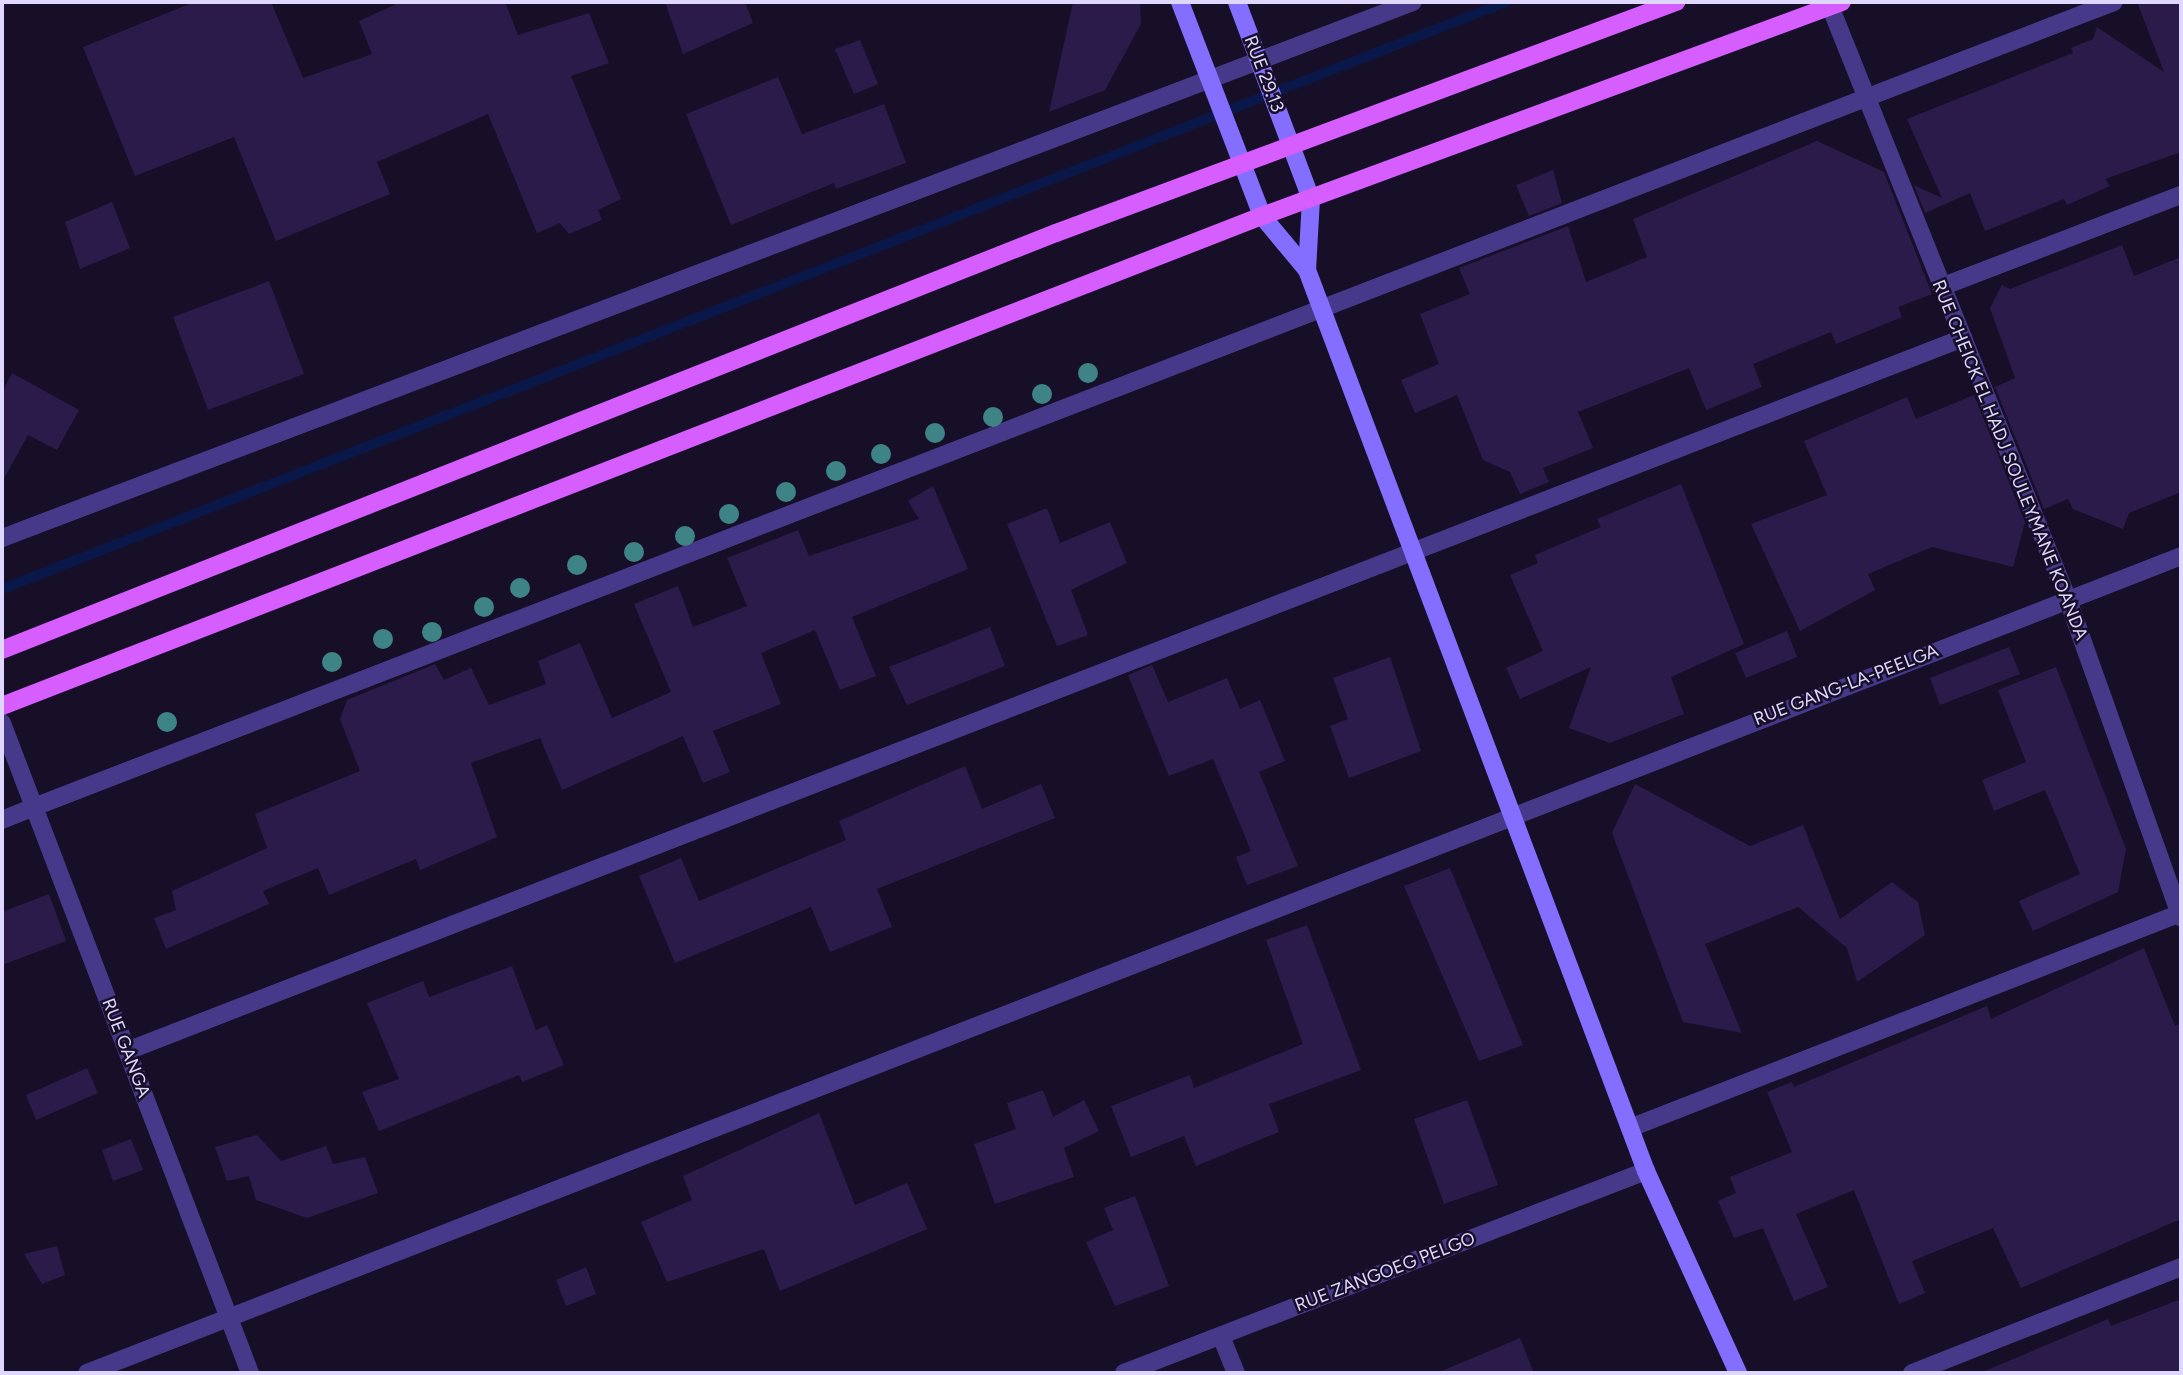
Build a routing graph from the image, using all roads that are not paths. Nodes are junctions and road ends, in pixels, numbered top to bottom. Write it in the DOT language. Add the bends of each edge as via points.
graph roads {
  1 [pos="1180,2"];
  2 [pos="1237,2"];
  3 [pos="1413,2"];
  4 [pos="1676,2"];
  5 [pos="2114,2"];
  6 [pos="1836,4"];
  7 [pos="1259,59"];
  8 [pos="1209,77"];
  9 [pos="1866,98"];
  10 [pos="1291,146"];
  11 [pos="1243,164"];
  12 [pos="2181,195"];
  13 [pos="1311,199"];
  14 [pos="1262,216"];
  15 [pos="1307,270"];
  16 [pos="1941,287"];
  17 [pos="1322,309"];
  18 [pos="1963,338"];
  19 [pos="2,538"];
  20 [pos="1413,552"];
  21 [pos="2181,556"];
  22 [pos="2068,600"];
  23 [pos="2,650"];
  24 [pos="2,706"];
  25 [pos="2,723"];
  26 [pos="34,807"];
  27 [pos="1510,813"];
  28 [pos="2,820"];
  29 [pos="2181,915"];
  30 [pos="127,1051"];
  31 [pos="1630,1128"];
  32 [pos="1646,1171"];
  33 [pos="2181,1266"];
  34 [pos="229,1318"];
  35 [pos="1221,1336"];
  36 [pos="87,1373"];
  37 [pos="250,1373"];
  38 [pos="1124,1373"];
  39 [pos="1236,1373"];
  40 [pos="1738,1373"];
  41 [pos="1912,1373"];
  1 -- 8 [label="main road"];
  2 -- 7 [label="main road, RUE 29.13"];
  3 -- 7 [label="street"];
  4 -- 10 [label="main road"];
  5 -- 9 [label="street"];
  6 -- 9 [label="street, RUE CHEICK EL HADJ SOULEYMANE KOANDA"];
  6 -- 13 [label="main road"];
  7 -- 8 [label="street"];
  7 -- 10 [label="main road, RUE 29.13"];
  8 -- 11 [label="main road"];
  8 -- 19 [label="street"];
  9 -- 16 [label="street, RUE CHEICK EL HADJ SOULEYMANE KOANDA"];
  9 -- 17 [label="street"];
  10 -- 11 [label="main road"];
  10 -- 13 [label="main road, RUE 29.13"];
  11 -- 14 [label="main road"];
  11 -- 23 [label="main road"];
  12 -- 16 [label="street"];
  13 -- 14 [label="main road"];
  13 -- 15 [label="main road"];
  14 -- 15 [label="main road"];
  14 -- 24 [label="main road"];
  15 -- 17 [label="main road"];
  16 -- 18 [label="street, RUE CHEICK EL HADJ SOULEYMANE KOANDA"];
  17 -- 20 [label="main road"];
  17 -- 26 [label="street"];
  18 -- 20 [label="street"];
  18 -- 22 [label="street, RUE CHEICK EL HADJ SOULEYMANE KOANDA"];
  20 -- 27 [label="main road"];
  20 -- 30 [label="street"];
  21 -- 22 [label="street, RUE GANG-LA-PEELGA"];
  22 -- 27 [label="street, RUE GANG-LA-PEELGA"];
  22 -- 29 [label="street, RUE CHEICK EL HADJ SOULEYMANE KOANDA"];
  25 -- 26 [label="street, RUE GANGA"];
  26 -- 28 [label="street"];
  26 -- 30 [label="street, RUE GANGA"];
  27 -- 31 [label="main road"];
  27 -- 34 [label="street, RUE GANG-LA-PEELGA"];
  29 -- 31 [label="street"];
  30 -- 34 [label="street, RUE GANGA"];
  31 -- 32 [label="main road"];
  32 -- 35 [label="street, RUE ZANGOEG PELGO"];
  32 -- 40 [label="main road"];
  33 -- 41 [label="street"];
  34 -- 36 [label="street, RUE GANG-LA-PEELGA"];
  34 -- 37 [label="street, RUE GANGA"];
  35 -- 38 [label="street, RUE ZANGOEG PELGO"];
  35 -- 39 [label="street"];
}
